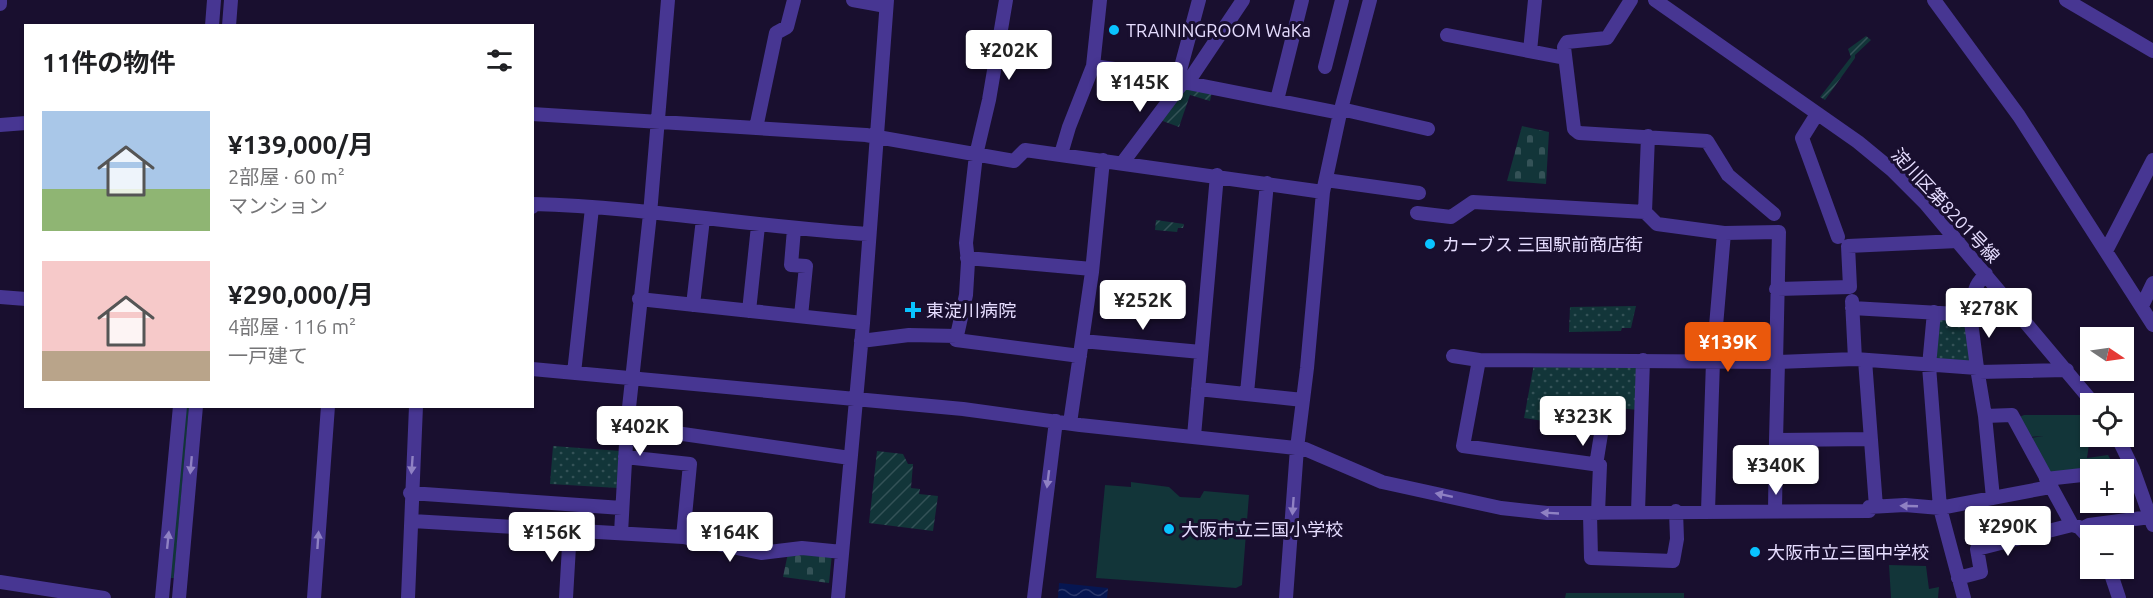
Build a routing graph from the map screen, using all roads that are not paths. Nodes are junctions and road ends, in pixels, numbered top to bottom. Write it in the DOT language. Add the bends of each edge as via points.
graph roads {
  1 [pos="214,0"];
  2 [pos="231,0"];
  3 [pos="668,0"];
  4 [pos="794,0"];
  5 [pos="853,0"];
  6 [pos="1006,0"];
  7 [pos="1100,0"];
  8 [pos="1199,0"];
  9 [pos="1243,0"];
  10 [pos="1302,0"];
  11 [pos="1342,0"];
  12 [pos="1370,0"];
  13 [pos="1535,0"];
  14 [pos="1631,0"];
  15 [pos="1655,0"];
  16 [pos="1934,0"];
  17 [pos="2066,0"];
  18 [pos="886,3"];
  19 [pos="212,24"];
  20 [pos="229,24"];
  21 [pos="1448,34"];
  22 [pos="1530,51"];
  23 [pos="2153,51"];
  24 [pos="1565,58"];
  25 [pos="1093,66"];
  26 [pos="1325,67"];
  27 [pos="1183,81"];
  28 [pos="1277,100"];
  29 [pos="1341,111"];
  30 [pos="534,114"];
  31 [pos="1817,114"];
  32 [pos="657,120"];
  33 [pos="24,123"];
  34 [pos="0,125"];
  35 [pos="756,129"];
  36 [pos="1428,129"];
  37 [pos="1648,136"];
  38 [pos="878,138"];
  39 [pos="1061,154"];
  40 [pos="976,155"];
  41 [pos="1103,160"];
  42 [pos="2153,160"];
  43 [pos="1123,162"];
  44 [pos="1217,175"];
  45 [pos="1267,183"];
  46 [pos="1325,186"];
  47 [pos="1419,193"];
  48 [pos="534,204"];
  49 [pos="592,208"];
  50 [pos="1417,213"];
  51 [pos="1645,213"];
  52 [pos="1774,213"];
  53 [pos="650,214"];
  54 [pos="703,219"];
  55 [pos="758,226"];
  56 [pos="794,229"];
  57 [pos="1724,233"];
  58 [pos="868,234"];
  59 [pos="1838,237"];
  60 [pos="1958,242"];
  61 [pos="2106,251"];
  62 [pos="967,258"];
  63 [pos="1092,268"];
  64 [pos="1986,274"];
  65 [pos="2153,283"];
  66 [pos="1850,287"];
  67 [pos="1776,289"];
  68 [pos="0,297"];
  69 [pos="24,299"];
  70 [pos="639,299"];
  71 [pos="693,305"];
  72 [pos="2142,306"];
  73 [pos="1852,308"];
  74 [pos="749,311"];
  75 [pos="1934,312"];
  76 [pos="1970,315"];
  77 [pos="801,316"];
  78 [pos="862,323"];
  79 [pos="2153,325"];
  80 [pos="957,336"];
  81 [pos="861,341"];
  82 [pos="1082,341"];
  83 [pos="1201,352"];
  84 [pos="1080,356"];
  85 [pos="1452,356"];
  86 [pos="1479,360"];
  87 [pos="1643,360"];
  88 [pos="1860,360"];
  89 [pos="1713,362"];
  90 [pos="1777,362"];
  91 [pos="1929,366"];
  92 [pos="534,369"];
  93 [pos="1978,370"];
  94 [pos="2067,370"];
  95 [pos="574,373"];
  96 [pos="631,379"];
  97 [pos="1198,389"];
  98 [pos="1247,393"];
  99 [pos="2085,393"];
  100 [pos="855,399"];
  101 [pos="1303,400"];
  102 [pos="180,408"];
  103 [pos="196,408"];
  104 [pos="328,408"];
  105 [pos="416,408"];
  106 [pos="1985,416"];
  107 [pos="1063,422"];
  108 [pos="627,426"];
  109 [pos="1601,434"];
  110 [pos="1194,436"];
  111 [pos="1871,439"];
  112 [pos="1776,440"];
  113 [pos="1297,448"];
  114 [pos="625,457"];
  115 [pos="850,458"];
  116 [pos="1596,465"];
  117 [pos="2080,476"];
  118 [pos="2134,481"];
  119 [pos="2048,483"];
  120 [pos="411,493"];
  121 [pos="1993,498"];
  122 [pos="1876,507"];
  123 [pos="622,508"];
  124 [pos="1940,508"];
  125 [pos="1676,511"];
  126 [pos="1708,511"];
  127 [pos="1775,511"];
  128 [pos="1638,512"];
  129 [pos="1594,513"];
  130 [pos="412,521"];
  131 [pos="2152,521"];
  132 [pos="2089,525"];
  133 [pos="2080,529"];
  134 [pos="570,530"];
  135 [pos="2080,532"];
  136 [pos="621,533"];
  137 [pos="683,537"];
  138 [pos="842,552"];
  139 [pos="1958,578"];
  140 [pos="2113,579"];
  141 [pos="0,582"];
  142 [pos="104,598"];
  143 [pos="162,598"];
  144 [pos="179,598"];
  145 [pos="314,598"];
  146 [pos="408,598"];
  147 [pos="566,598"];
  148 [pos="838,598"];
  149 [pos="1034,598"];
  150 [pos="1287,598"];
  151 [pos="1964,598"];
  152 [pos="2119,598"];
  1 -- 19 [label="street"];
  2 -- 20 [label="street"];
  3 -- 32 [label="street"];
  4 -- 35 [label="street" via="787,27 776,33"];
  5 -- 18 [label="street"];
  6 -- 40 [label="street"];
  7 -- 25 [label="street"];
  8 -- 27 [label="street"];
  9 -- 27 [label="street"];
  10 -- 28 [label="street"];
  11 -- 26 [label="street"];
  12 -- 29 [label="street"];
  13 -- 22 [label="street"];
  14 -- 24 [label="street" via="1607,38 1568,42 1564,47"];
  15 -- 31 [label="street, 淀川区第8201号線"];
  16 -- 61 [label="street" via="2019,116"];
  17 -- 23 [label="street"];
  18 -- 38 [label="street"];
  21 -- 22 [label="street"];
  22 -- 24 [label="street"];
  24 -- 37 [label="street" via="1574,129 1579,133"];
  25 -- 27 [label="street"];
  25 -- 39 [label="street"];
  27 -- 28 [label="street"];
  27 -- 43 [label="street"];
  28 -- 29 [label="street"];
  29 -- 36 [label="street"];
  29 -- 46 [label="street"];
  30 -- 32 [label="street"];
  31 -- 59 [label="street" via="1803,138"];
  31 -- 60 [label="street, 淀川区第8201号線" via="1892,170"];
  32 -- 35 [label="street"];
  32 -- 53 [label="street"];
  33 -- 34 [label="street"];
  35 -- 38 [label="street"];
  37 -- 51 [label="street"];
  37 -- 52 [label="street" via="1707,141 1728,175"];
  38 -- 40 [label="street"];
  38 -- 58 [label="street"];
  39 -- 40 [label="street" via="1025,150 1014,161"];
  39 -- 41 [label="street"];
  40 -- 62 [label="street"];
  41 -- 43 [label="street"];
  41 -- 63 [label="street"];
  42 -- 61 [label="street"];
  43 -- 44 [label="street"];
  44 -- 45 [label="street"];
  44 -- 83 [label="street"];
  45 -- 46 [label="street"];
  45 -- 98 [label="street"];
  46 -- 47 [label="street"];
  46 -- 101 [label="street"];
  48 -- 49 [label="street"];
  49 -- 53 [label="street"];
  49 -- 95 [label="street"];
  50 -- 51 [label="street" via="1451,217 1473,202"];
  51 -- 57 [label="street" via="1657,224"];
  53 -- 54 [label="street"];
  53 -- 70 [label="street"];
  54 -- 55 [label="street"];
  54 -- 71 [label="street"];
  55 -- 56 [label="street"];
  55 -- 74 [label="street"];
  56 -- 58 [label="street"];
  56 -- 77 [label="street" via="791,265 806,266"];
  57 -- 67 [label="street" via="1779,232"];
  57 -- 89 [label="street"];
  58 -- 78 [label="street"];
  60 -- 64 [label="street, 淀川区第8201号線"];
  60 -- 66 [label="street" via="1848,246"];
  61 -- 72 [label="street"];
  62 -- 63 [label="street"];
  62 -- 80 [label="street" via="966,296"];
  63 -- 82 [label="street"];
  64 -- 76 [label="street" via="1976,284 1973,292 1977,311"];
  64 -- 94 [label="street, 淀川区第8201号線"];
  65 -- 72 [label="street"];
  66 -- 67 [label="street"];
  66 -- 73 [label="street"];
  67 -- 90 [label="street"];
  68 -- 69 [label="street"];
  70 -- 71 [label="street"];
  70 -- 96 [label="street"];
  71 -- 74 [label="street"];
  72 -- 79 [label="street"];
  73 -- 75 [label="street"];
  73 -- 88 [label="street"];
  74 -- 77 [label="street"];
  75 -- 76 [label="street"];
  75 -- 91 [label="street"];
  76 -- 93 [label="street"];
  77 -- 78 [label="street"];
  78 -- 81 [label="street"];
  80 -- 81 [label="street" via="923,334"];
  80 -- 84 [label="street" via="956,340"];
  81 -- 100 [label="street"];
  82 -- 83 [label="street"];
  82 -- 84 [label="street"];
  83 -- 97 [label="street"];
  84 -- 107 [label="street"];
  85 -- 86 [label="street"];
  86 -- 87 [label="street"];
  86 -- 116 [label="street" via="1463,446"];
  87 -- 89 [label="street"];
  87 -- 128 [label="street"];
  88 -- 90 [label="street"];
  88 -- 91 [label="street"];
  88 -- 111 [label="street"];
  89 -- 90 [label="street"];
  89 -- 126 [label="street"];
  90 -- 112 [label="street"];
  91 -- 93 [label="street"];
  91 -- 124 [label="street"];
  92 -- 95 [label="street"];
  93 -- 94 [label="street"];
  93 -- 106 [label="street"];
  94 -- 99 [label="street, 淀川区第8201号線"];
  95 -- 96 [label="street"];
  96 -- 100 [label="street"];
  96 -- 108 [label="street"];
  97 -- 98 [label="street"];
  97 -- 110 [label="street"];
  98 -- 101 [label="street"];
  100 -- 107 [label="street"];
  100 -- 115 [label="street"];
  101 -- 113 [label="street"];
  143 -- 102 [label="street, one-way"];
  103 -- 144 [label="street, one-way"];
  145 -- 104 [label="street, one-way"];
  105 -- 120 [label="street, one-way"];
  106 -- 119 [label="street" via="2012,416"];
  106 -- 121 [label="street"];
  107 -- 110 [label="street"];
  107 -- 149 [label="street, one-way"];
  108 -- 114 [label="street"];
  108 -- 115 [label="street"];
  109 -- 116 [label="street"];
  110 -- 113 [label="street"];
  111 -- 112 [label="street"];
  111 -- 122 [label="street"];
  112 -- 127 [label="street"];
  129 -- 113 [label="street, one-way" via="1501,508 1382,482"];
  113 -- 150 [label="street, one-way"];
  114 -- 123 [label="street"];
  114 -- 137 [label="street" via="690,464"];
  115 -- 138 [label="street"];
  116 -- 129 [label="street" via="1600,465"];
  117 -- 119 [label="street"];
  118 -- 131 [label="street"];
  119 -- 121 [label="street"];
  119 -- 133 [label="street"];
  120 -- 123 [label="street"];
  120 -- 130 [label="street"];
  121 -- 124 [label="street"];
  124 -- 122 [label="street, one-way"];
  122 -- 127 [label="street" via="1869,507 1869,511"];
  123 -- 136 [label="street"];
  124 -- 139 [label="street"];
  125 -- 126 [label="street"];
  125 -- 128 [label="street"];
  125 -- 129 [label="street" via="1673,561 1591,558"];
  126 -- 127 [label="street"];
  128 -- 129 [label="street"];
  130 -- 134 [label="street"];
  130 -- 146 [label="street"];
  131 -- 132 [label="street"];
  134 -- 136 [label="street"];
  134 -- 147 [label="street"];
  135 -- 139 [label="street" via="1977,549 1981,572"];
  136 -- 137 [label="street"];
  137 -- 138 [label="street" via="761,553 802,548"];
  138 -- 148 [label="street"];
  139 -- 151 [label="street"];
  140 -- 152 [label="street"];
  141 -- 142 [label="street"];
}
